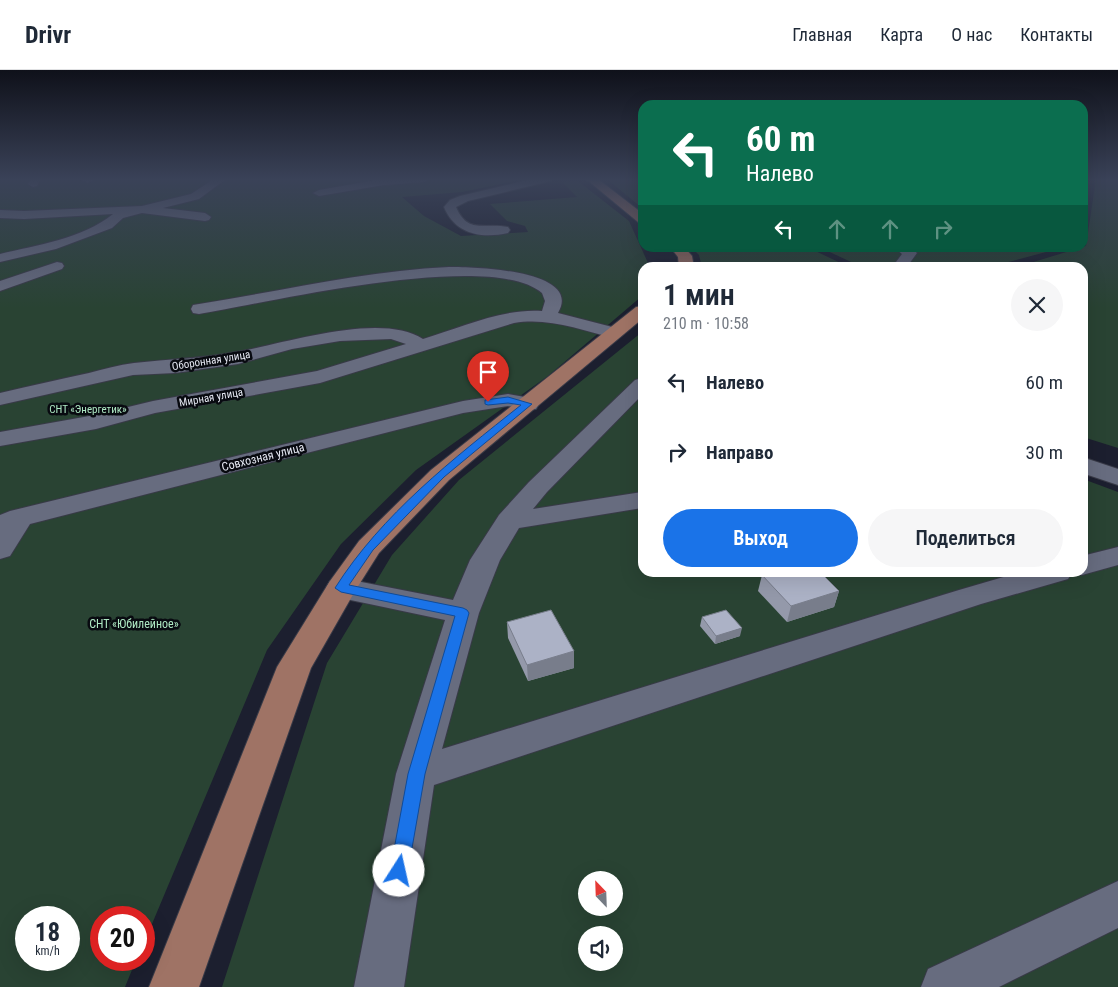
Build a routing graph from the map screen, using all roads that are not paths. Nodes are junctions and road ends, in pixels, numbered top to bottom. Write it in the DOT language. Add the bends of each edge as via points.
graph roads {
  1 [pos="110,222"];
  2 [pos="457,222"];
  3 [pos="503,230"];
  4 [pos="908,252"];
  5 [pos="0,258"];
  6 [pos="903,262"];
  7 [pos="57,266"];
  8 [pos="0,286"];
  9 [pos="199,309"];
  10 [pos="547,316"];
  11 [pos="638,316"];
  12 [pos="614,333"];
  13 [pos="420,346"];
  14 [pos="638,388"];
  15 [pos="0,399"];
  16 [pos="528,404"];
  17 [pos="0,439"];
  18 [pos="1088,466"];
  19 [pos="1118,477"];
  20 [pos="638,501"];
  21 [pos="10,520"];
  22 [pos="509,521"];
  23 [pos="0,550"];
  24 [pos="1118,556"];
  25 [pos="1088,564"];
  26 [pos="1040,577"];
  27 [pos="341,588"];
  28 [pos="463,613"];
  29 [pos="416,774"];
  30 [pos="1118,904"];
  31 [pos="174,987"];
  32 [pos="379,987"];
  33 [pos="946,987"];
  1 -- 5 [label="street" via="51,246"];
  2 -- 3 [label="street" via="476,230"];
  4 -- 6 [label="street"];
  7 -- 8 [label="street"];
  9 -- 10 [label="street" via="396,275 464,270 530,280 549,290 554,300 553,309"];
  10 -- 12 [label="street, Мирная улица"];
  10 -- 13 [label="street, Мирная улица" via="511,318"];
  11 -- 12 [label="main road"];
  12 -- 16 [label="main road"];
  13 -- 15 [label="street, Оборонная улица" via="392,334 340,336 291,344 238,358 175,367 133,368"];
  13 -- 17 [label="street, Мирная улица" via="320,377"];
  14 -- 22 [label="street" via="538,487"];
  16 -- 21 [label="street, Совхозная улица" via="508,400 463,407"];
  16 -- 27 [label="main road" via="440,475 369,547"];
  18 -- 19 [label="street"];
  20 -- 22 [label="street"];
  21 -- 23 [label="street"];
  22 -- 28 [label="street" via="485,560"];
  24 -- 25 [label="street"];
  26 -- 29 [label="street"];
  27 -- 28 [label="street"];
  27 -- 31 [label="main road" via="294,667"];
  28 -- 29 [label="street"];
  29 -- 32 [label="street"];
  30 -- 33 [label="street"];
}
